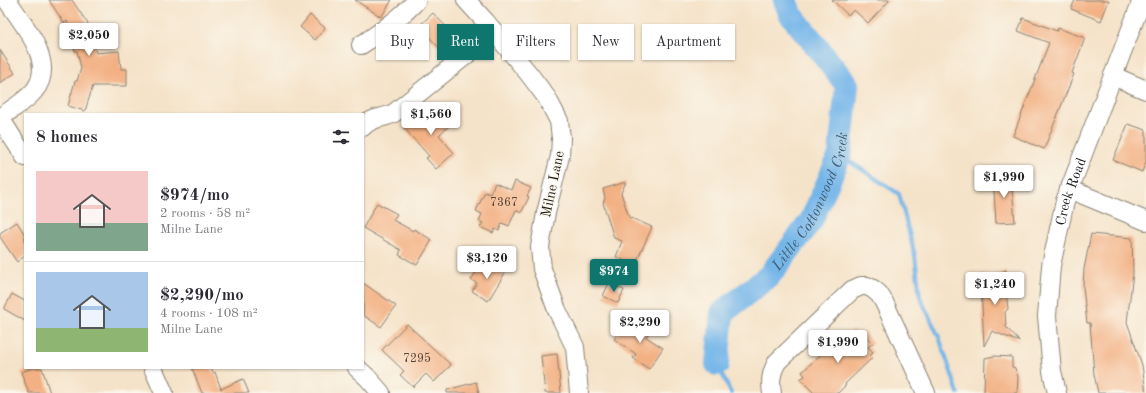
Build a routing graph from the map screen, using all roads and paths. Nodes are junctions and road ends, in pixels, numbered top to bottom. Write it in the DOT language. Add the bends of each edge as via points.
graph roads {
  1 [pos="7,0"];
  2 [pos="417,0"];
  3 [pos="466,0"];
  4 [pos="1142,0"];
  5 [pos="495,32"];
  6 [pos="361,45"];
  7 [pos="1113,76"];
  8 [pos="1146,90"];
  9 [pos="0,118"];
  10 [pos="364,126"];
  11 [pos="24,155"];
  12 [pos="1068,189"];
  13 [pos="1146,221"];
  14 [pos="153,369"];
  15 [pos="358,369"];
  16 [pos="164,393"];
  17 [pos="381,393"];
  18 [pos="579,393"];
  19 [pos="772,393"];
  20 [pos="926,393"];
  21 [pos="1057,393"];
  1 -- 9 [label="street" via="36,46 42,68 35,90"];
  2 -- 6 [label="street" via="406,12"];
  3 -- 5 [label="street, Milne Lane"];
  4 -- 7 [label="street, Creek Road"];
  5 -- 10 [label="street" via="394,114 372,120"];
  5 -- 18 [label="street, Milne Lane" via="547,98 559,121 560,156 540,247 542,268 575,348"];
  7 -- 8 [label="street"];
  7 -- 12 [label="street, Creek Road"];
  9 -- 11 [label="street"];
  12 -- 13 [label="street"];
  12 -- 21 [label="street, Creek Road" via="1051,266 1047,316 1052,371"];
  14 -- 16 [label="street"];
  15 -- 17 [label="street"];
  19 -- 20 [label="street" via="772,370 777,362 852,290 861,286 873,289 884,302"];
}
